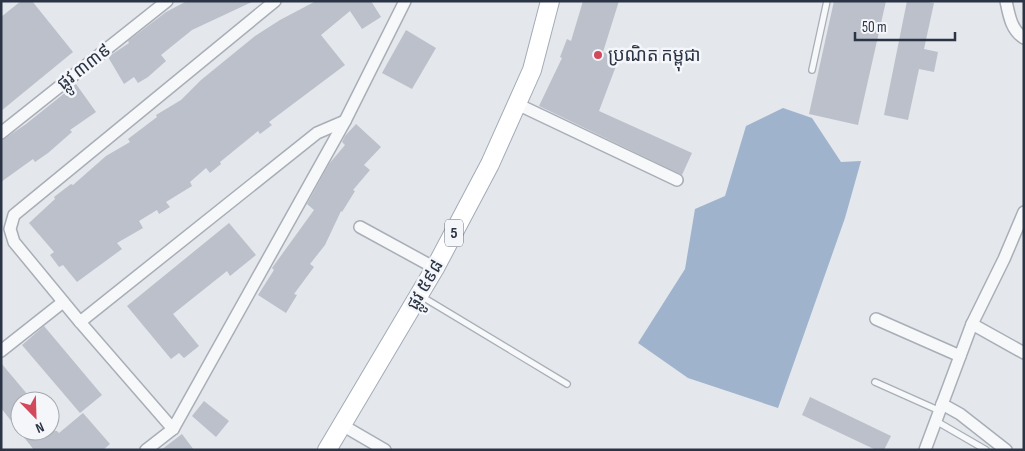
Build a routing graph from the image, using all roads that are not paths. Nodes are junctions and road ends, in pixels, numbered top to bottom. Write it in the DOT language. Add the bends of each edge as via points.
graph roads {
  1 [pos="167,1"];
  2 [pos="275,1"];
  3 [pos="405,1"];
  4 [pos="550,1"];
  5 [pos="826,1"];
  6 [pos="1006,1"];
  7 [pos="1024,38"];
  8 [pos="812,70"];
  9 [pos="517,104"];
  10 [pos="345,121"];
  11 [pos="1,133"];
  12 [pos="677,180"];
  13 [pos="1023,216"];
  14 [pos="360,227"];
  15 [pos="436,268"];
  16 [pos="420,295"];
  17 [pos="63,302"];
  18 [pos="876,319"];
  19 [pos="80,322"];
  20 [pos="972,324"];
  21 [pos="1,351"];
  22 [pos="1024,353"];
  23 [pos="960,356"];
  24 [pos="875,382"];
  25 [pos="568,384"];
  26 [pos="939,412"];
  27 [pos="342,425"];
  28 [pos="173,429"];
  29 [pos="929,448"];
  30 [pos="146,450"];
  31 [pos="328,450"];
  32 [pos="385,450"];
  33 [pos="986,450"];
  34 [pos="1006,450"];
  1 -- 11 [label="street, ផ្លូវ ៣៣៩"];
  2 -- 17 [label="street" via="14,215 10,229 14,242"];
  3 -- 10 [label="street"];
  4 -- 9 [label="main road, ផ្លូវ ៥៩៨ / 5" via="532,70"];
  5 -- 8 [label="lane"];
  6 -- 7 [label="street" via="1010,22"];
  9 -- 12 [label="street"];
  9 -- 15 [label="main road, ផ្លូវ ៥៩៨ / 5"];
  10 -- 19 [label="street" via="317,133"];
  10 -- 28 [label="street"];
  13 -- 20 [label="street"];
  14 -- 15 [label="street"];
  15 -- 16 [label="main road, ផ្លូវ ៥៩៨ / 5"];
  16 -- 25 [label="lane"];
  16 -- 27 [label="main road, ផ្លូវ ៥៩៨ / 5"];
  17 -- 19 [label="street"];
  17 -- 21 [label="street"];
  18 -- 23 [label="street"];
  19 -- 28 [label="street"];
  20 -- 22 [label="street"];
  20 -- 23 [label="street"];
  23 -- 26 [label="street"];
  24 -- 26 [label="lane"];
  26 -- 29 [label="street"];
  26 -- 33 [label="lane"];
  26 -- 34 [label="street" via="960,414"];
  27 -- 31 [label="main road, ផ្លូវ ៥៩៨ / 5"];
  27 -- 32 [label="street"];
  28 -- 30 [label="street"];
}
